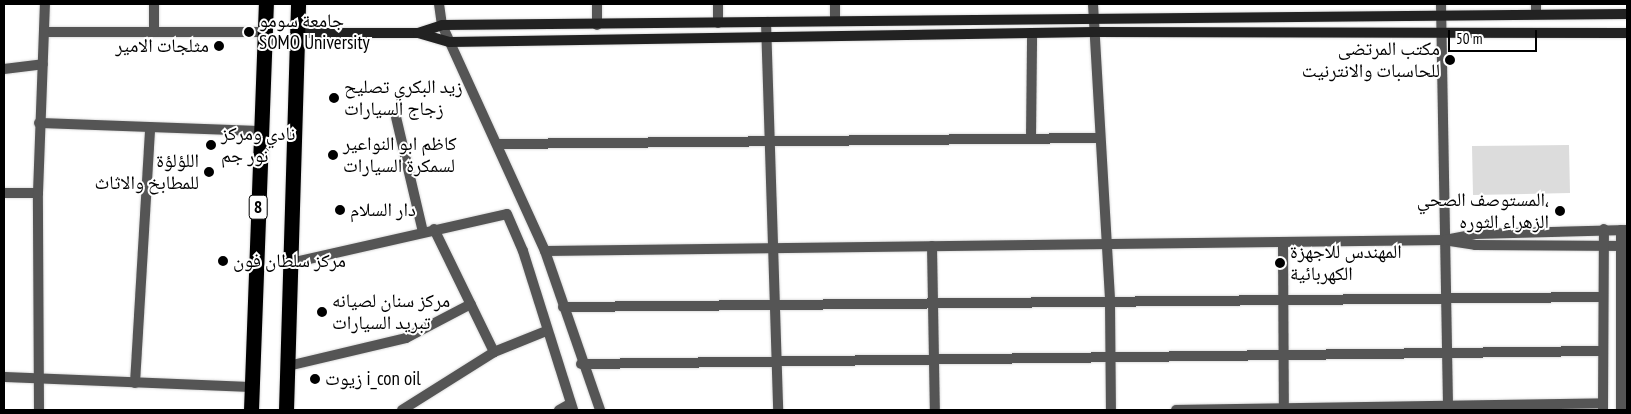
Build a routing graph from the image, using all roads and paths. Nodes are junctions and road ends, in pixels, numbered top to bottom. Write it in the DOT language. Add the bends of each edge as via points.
graph roads {
  1 [pos="45,4"];
  2 [pos="154,4"];
  3 [pos="266,4"];
  4 [pos="298,4"];
  5 [pos="439,4"];
  6 [pos="598,4"];
  7 [pos="718,4"];
  8 [pos="835,4"];
  9 [pos="1093,4"];
  10 [pos="1441,8"];
  11 [pos="1536,8"];
  12 [pos="1627,14"];
  13 [pos="1094,19"];
  14 [pos="835,20"];
  15 [pos="766,22"];
  16 [pos="718,23"];
  17 [pos="442,25"];
  18 [pos="597,25"];
  19 [pos="1442,30"];
  20 [pos="45,32"];
  21 [pos="154,32"];
  22 [pos="264,32"];
  23 [pos="1094,32"];
  24 [pos="1627,32"];
  25 [pos="418,33"];
  26 [pos="296,34"];
  27 [pos="1032,34"];
  28 [pos="766,39"];
  29 [pos="450,42"];
  30 [pos="43,64"];
  31 [pos="4,69"];
  32 [pos="396,117"];
  33 [pos="39,123"];
  34 [pos="150,127"];
  35 [pos="261,131"];
  36 [pos="1031,138"];
  37 [pos="1098,138"];
  38 [pos="768,139"];
  39 [pos="498,144"];
  40 [pos="4,193"];
  41 [pos="38,193"];
  42 [pos="434,229"];
  43 [pos="1604,229"];
  44 [pos="1624,230"];
  45 [pos="423,232"];
  46 [pos="1444,240"];
  47 [pos="1283,243"];
  48 [pos="1105,245"];
  49 [pos="932,246"];
  50 [pos="1604,246"];
  51 [pos="1624,246"];
  52 [pos="772,249"];
  53 [pos="545,251"];
  54 [pos="291,263"];
  55 [pos="1624,293"];
  56 [pos="1602,298"];
  57 [pos="1447,299"];
  58 [pos="1282,300"];
  59 [pos="1110,302"];
  60 [pos="470,304"];
  61 [pos="933,304"];
  62 [pos="776,306"];
  63 [pos="563,307"];
  64 [pos="546,331"];
  65 [pos="1624,345"];
  66 [pos="1603,351"];
  67 [pos="494,352"];
  68 [pos="1447,352"];
  69 [pos="1283,354"];
  70 [pos="1111,356"];
  71 [pos="934,358"];
  72 [pos="777,359"];
  73 [pos="581,364"];
  74 [pos="288,366"];
  75 [pos="4,377"];
  76 [pos="39,379"];
  77 [pos="135,383"];
  78 [pos="252,387"];
  79 [pos="1623,405"];
  80 [pos="571,407"];
  81 [pos="1603,407"];
  82 [pos="1448,408"];
  83 [pos="1284,409"];
  84 [pos="38,410"];
  85 [pos="251,410"];
  86 [pos="286,410"];
  87 [pos="402,410"];
  88 [pos="559,410"];
  89 [pos="600,410"];
  90 [pos="778,410"];
  91 [pos="935,410"];
  92 [pos="1111,410"];
  93 [pos="1176,410"];
  1 -- 20 [label="street"];
  2 -- 21 [label="street"];
  3 -- 22 [label="highway, 8"];
  4 -- 26 [label="highway, 8"];
  5 -- 17 [label="street"];
  6 -- 18 [label="street"];
  7 -- 16 [label="street"];
  8 -- 14 [label="street"];
  9 -- 13 [label="street"];
  10 -- 11 [label="street"];
  10 -- 13 [label="street"];
  10 -- 19 [label="street"];
  11 -- 12 [label="street"];
  13 -- 14 [label="street"];
  13 -- 23 [label="street"];
  14 -- 15 [label="street"];
  15 -- 16 [label="street"];
  15 -- 28 [label="street"];
  16 -- 18 [label="street"];
  17 -- 18 [label="street"];
  17 -- 25 [label="street"];
  17 -- 29 [label="street"];
  19 -- 23 [label="street"];
  19 -- 24 [label="street"];
  19 -- 46 [label="street"];
  20 -- 21 [label="street"];
  20 -- 30 [label="street"];
  21 -- 22 [label="street"];
  22 -- 35 [label="highway, 8"];
  23 -- 27 [label="street"];
  23 -- 37 [label="street"];
  25 -- 26 [label="street"];
  25 -- 29 [label="street"];
  26 -- 54 [label="highway, 8"];
  27 -- 28 [label="street"];
  27 -- 36 [label="street"];
  28 -- 29 [label="street"];
  28 -- 38 [label="street"];
  29 -- 39 [label="street"];
  30 -- 31 [label="street"];
  30 -- 33 [label="street"];
  32 -- 45 [label="street"];
  33 -- 34 [label="street"];
  33 -- 41 [label="street"];
  34 -- 35 [label="street"];
  34 -- 77 [label="street"];
  35 -- 78 [label="highway, 8"];
  36 -- 37 [label="street"];
  36 -- 38 [label="street"];
  37 -- 48 [label="street"];
  38 -- 39 [label="street"];
  38 -- 52 [label="street"];
  39 -- 53 [label="street"];
  40 -- 41 [label="street"];
  41 -- 76 [label="street"];
  42 -- 45 [label="street"];
  42 -- 60 [label="street"];
  42 -- 64 [label="street" via="507,214 524,251"];
  43 -- 44 [label="street"];
  43 -- 46 [label="street" via="1475,234"];
  43 -- 50 [label="street"];
  44 -- 51 [label="street"];
  45 -- 54 [label="street"];
  46 -- 47 [label="street"];
  46 -- 50 [label="street" via="1475,246"];
  46 -- 57 [label="street"];
  47 -- 48 [label="street"];
  47 -- 58 [label="street"];
  48 -- 49 [label="street"];
  48 -- 59 [label="street"];
  49 -- 52 [label="street"];
  49 -- 61 [label="street"];
  50 -- 51 [label="street"];
  50 -- 56 [label="street"];
  51 -- 55 [label="street"];
  52 -- 53 [label="street"];
  52 -- 62 [label="street"];
  53 -- 63 [label="street"];
  54 -- 74 [label="highway, 8"];
  55 -- 65 [label="street"];
  56 -- 57 [label="street"];
  56 -- 66 [label="street"];
  57 -- 58 [label="street"];
  57 -- 68 [label="street"];
  58 -- 59 [label="street"];
  58 -- 69 [label="street"];
  59 -- 61 [label="street"];
  59 -- 70 [label="street"];
  60 -- 67 [label="street"];
  60 -- 74 [label="street" via="406,338"];
  61 -- 62 [label="street"];
  61 -- 71 [label="street"];
  62 -- 63 [label="street"];
  62 -- 72 [label="street"];
  63 -- 73 [label="street"];
  64 -- 67 [label="street"];
  64 -- 80 [label="street"];
  65 -- 79 [label="street"];
  66 -- 68 [label="street"];
  66 -- 81 [label="street"];
  67 -- 87 [label="street"];
  68 -- 69 [label="street"];
  68 -- 82 [label="street"];
  69 -- 70 [label="street"];
  69 -- 83 [label="street"];
  70 -- 71 [label="street"];
  70 -- 92 [label="street"];
  71 -- 72 [label="street"];
  71 -- 91 [label="street"];
  72 -- 73 [label="street"];
  72 -- 90 [label="street"];
  73 -- 89 [label="street"];
  74 -- 86 [label="highway, 8"];
  75 -- 76 [label="street"];
  76 -- 77 [label="street"];
  76 -- 84 [label="street"];
  77 -- 78 [label="street"];
  78 -- 85 [label="highway, 8"];
  80 -- 88 [label="street"];
  81 -- 82 [label="street"];
  82 -- 83 [label="street"];
  83 -- 93 [label="street"];
}
